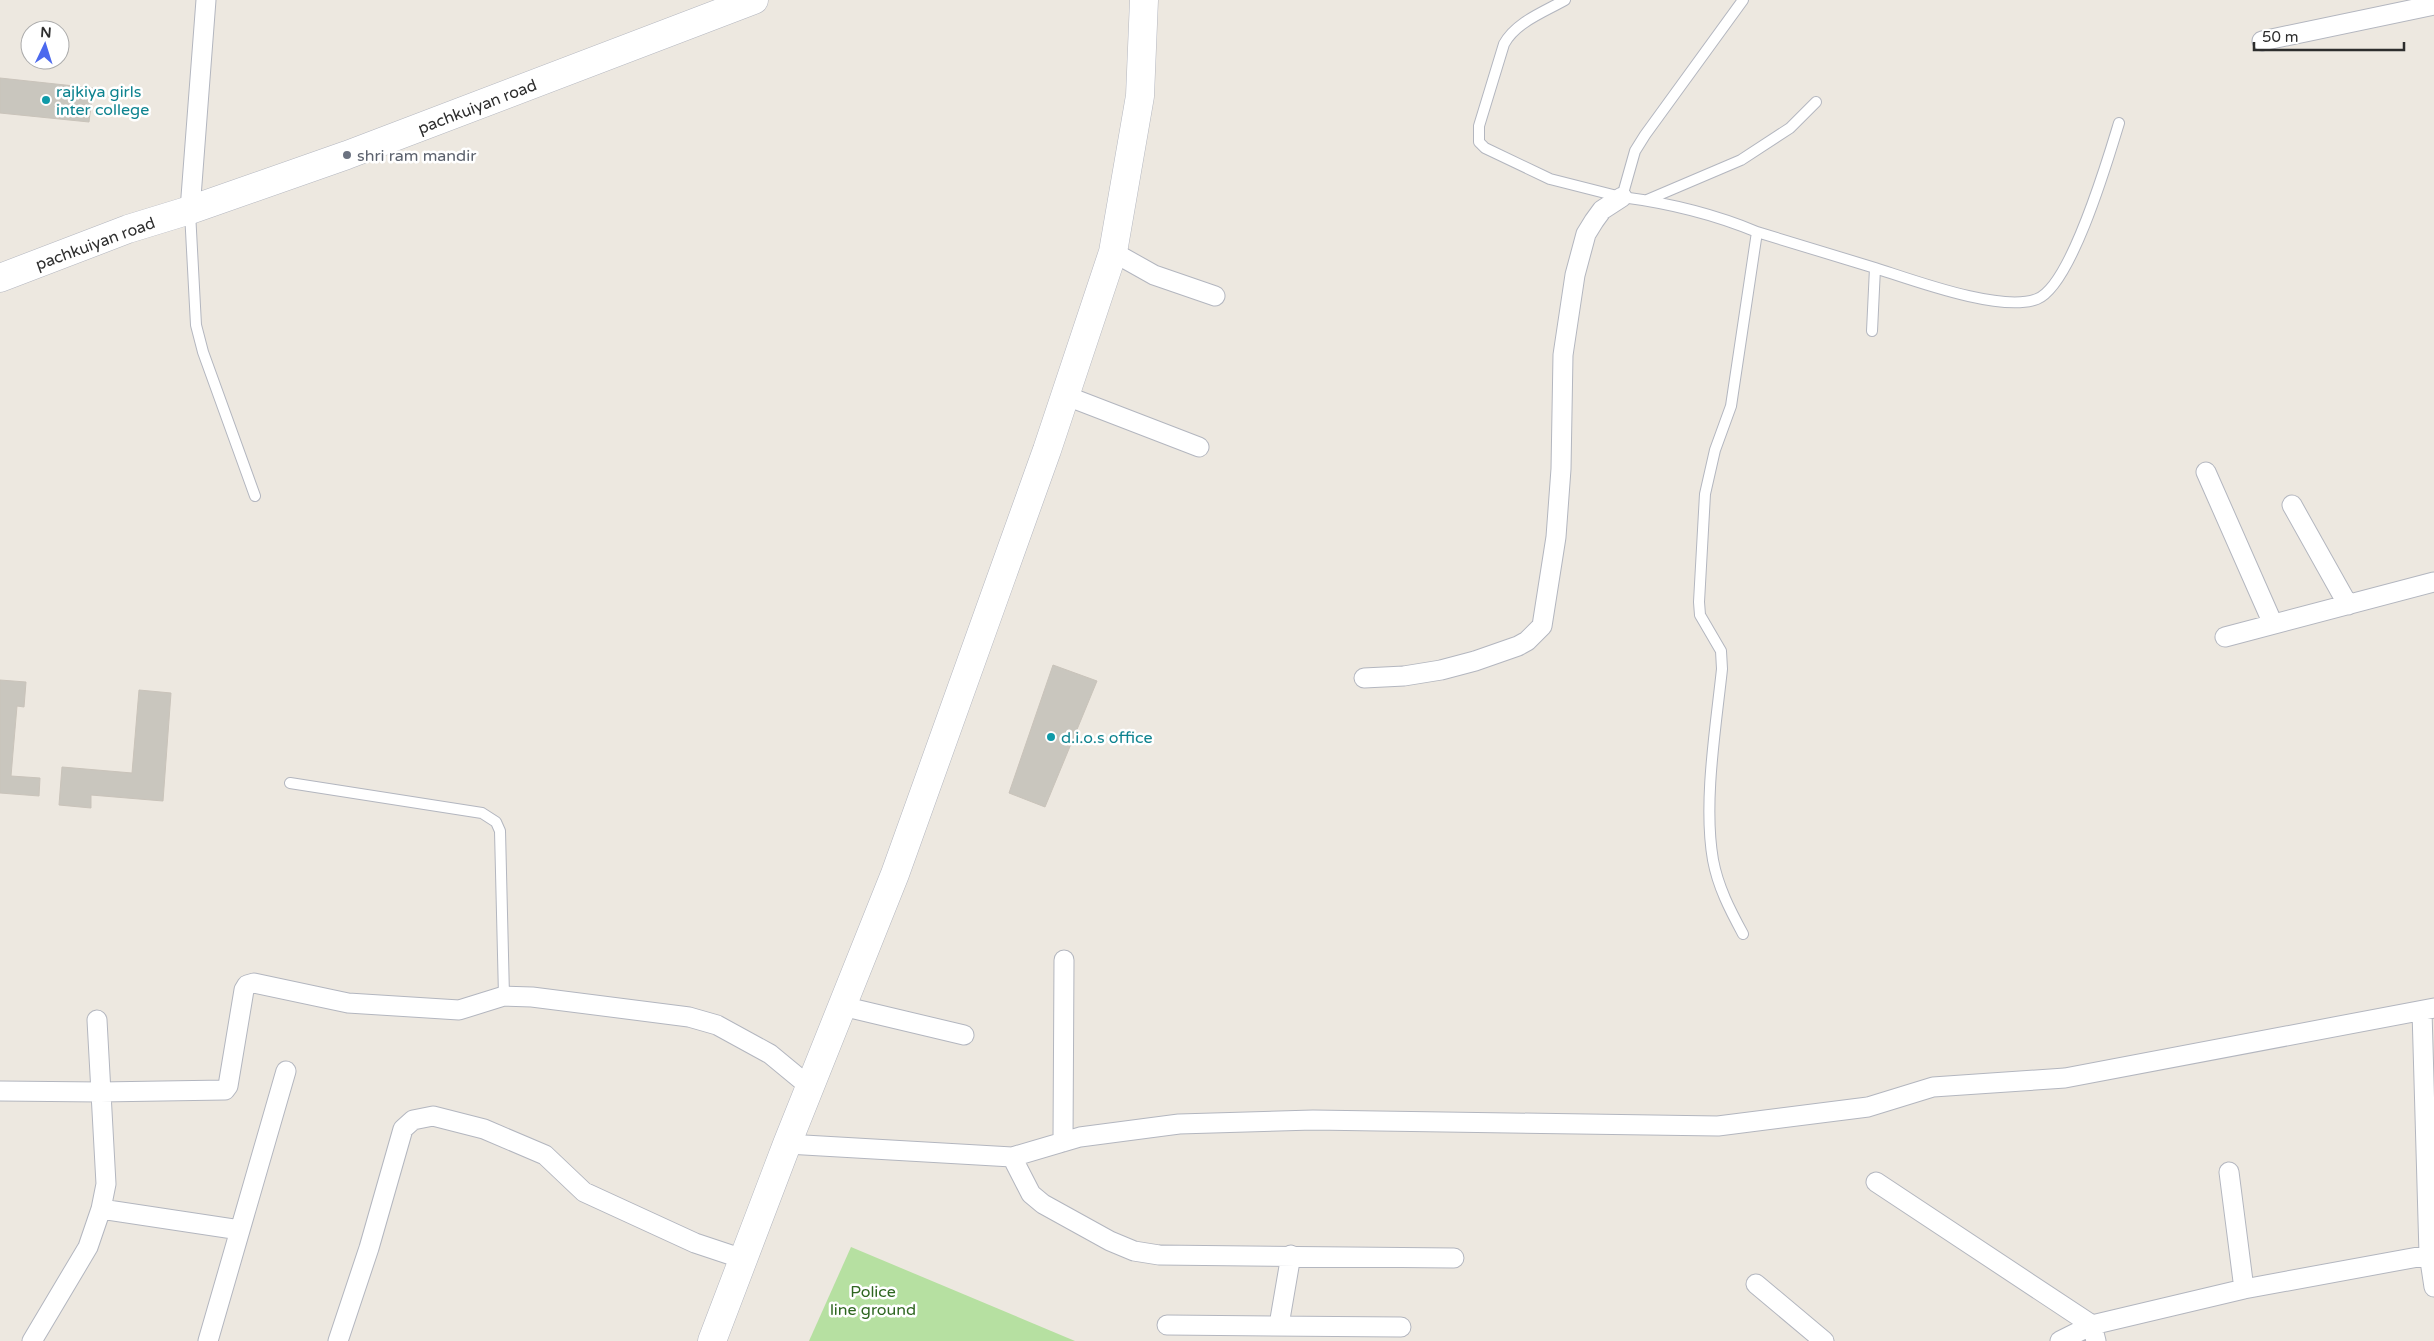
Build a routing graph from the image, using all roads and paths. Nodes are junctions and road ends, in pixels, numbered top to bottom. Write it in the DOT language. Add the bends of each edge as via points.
graph roads {
  1 [pos="206,0"];
  2 [pos="754,0"];
  3 [pos="1144,0"];
  4 [pos="1565,0"];
  5 [pos="1743,0"];
  6 [pos="2434,4"];
  7 [pos="2262,41"];
  8 [pos="1816,102"];
  9 [pos="2119,123"];
  10 [pos="1622,197"];
  11 [pos="1647,200"];
  12 [pos="190,210"];
  13 [pos="1757,232"];
  14 [pos="1113,252"];
  15 [pos="1875,268"];
  16 [pos="0,278"];
  17 [pos="1215,296"];
  18 [pos="1872,331"];
  19 [pos="1064,395"];
  20 [pos="1199,447"];
  21 [pos="2206,472"];
  22 [pos="255,496"];
  23 [pos="2292,505"];
  24 [pos="2434,582"];
  25 [pos="2348,605"];
  26 [pos="2273,624"];
  27 [pos="2225,637"];
  28 [pos="1364,678"];
  29 [pos="290,783"];
  30 [pos="1743,934"];
  31 [pos="1064,960"];
  32 [pos="504,996"];
  33 [pos="842,1006"];
  34 [pos="2428,1010"];
  35 [pos="97,1020"];
  36 [pos="964,1035"];
  37 [pos="2429,1062"];
  38 [pos="286,1071"];
  39 [pos="810,1087"];
  40 [pos="0,1091"];
  41 [pos="100,1092"];
  42 [pos="1063,1142"];
  43 [pos="787,1144"];
  44 [pos="1012,1157"];
  45 [pos="2229,1172"];
  46 [pos="1876,1182"];
  47 [pos="101,1209"];
  48 [pos="240,1230"];
  49 [pos="2431,1254"];
  50 [pos="1291,1255"];
  51 [pos="1454,1258"];
  52 [pos="743,1259"];
  53 [pos="1756,1284"];
  54 [pos="2434,1287"];
  55 [pos="2244,1289"];
  56 [pos="1167,1325"];
  57 [pos="1279,1325"];
  58 [pos="1401,1327"];
  59 [pos="2094,1333"];
  60 [pos="32,1341"];
  61 [pos="208,1341"];
  62 [pos="338,1341"];
  63 [pos="712,1341"];
  64 [pos="1824,1341"];
  65 [pos="2060,1341"];
  1 -- 12 [label="street"];
  2 -- 12 [label="main road, pachkuiyan road" via="356,152"];
  3 -- 14 [label="main road" via="1140,96"];
  4 -- 10 [label="lane" via="1508,36 1479,126 1479,142 1485,148 1550,179"];
  5 -- 10 [label="lane" via="1645,134 1635,151"];
  6 -- 7 [label="street"];
  8 -- 11 [label="lane" via="1790,128 1741,160"];
  9 -- 15 [label="lane" via="2104,174 2078,240 2052,288 2039,299 1988,301"];
  10 -- 11 [label="lane"];
  10 -- 28 [label="street" via="1602,210 1594,220 1586,234 1575,275 1562,363 1561,469 1556,537 1542,626 1518,646 1475,661 1404,676"];
  11 -- 13 [label="lane" via="1723,218"];
  12 -- 16 [label="main road, pachkuiyan road" via="128,229"];
  12 -- 22 [label="lane" via="196,325"];
  13 -- 15 [label="lane"];
  13 -- 30 [label="lane" via="1731,406 1714,450 1706,494 1699,602 1700,616 1721,651 1722,669 1709,813 1713,860 1724,898"];
  14 -- 17 [label="street" via="1154,275"];
  14 -- 19 [label="main road"];
  15 -- 18 [label="lane"];
  19 -- 20 [label="street"];
  19 -- 33 [label="main road" via="898,865"];
  21 -- 26 [label="street"];
  23 -- 25 [label="street"];
  24 -- 25 [label="street"];
  25 -- 26 [label="street"];
  26 -- 27 [label="street"];
  29 -- 32 [label="lane" via="482,813 496,822 500,831"];
  31 -- 42 [label="street"];
  32 -- 39 [label="street" via="532,996 698,1020 770,1054"];
  32 -- 41 [label="street" via="470,1008 449,1010 348,1003 249,984 244,990 225,1090"];
  33 -- 36 [label="street"];
  33 -- 39 [label="main road"];
  34 -- 37 [label="street"];
  34 -- 42 [label="street" via="2065,1078 1933,1087 1868,1107 1748,1124 1303,1120 1171,1125"];
  35 -- 41 [label="street"];
  37 -- 49 [label="street"];
  38 -- 48 [label="street"];
  39 -- 43 [label="main road"];
  40 -- 41 [label="street"];
  41 -- 47 [label="street" via="106,1184"];
  42 -- 44 [label="street"];
  43 -- 44 [label="street"];
  43 -- 52 [label="main road"];
  44 -- 50 [label="street" via="1030,1194 1110,1241 1134,1251 1159,1255"];
  45 -- 55 [label="street"];
  46 -- 59 [label="street"];
  47 -- 48 [label="street"];
  47 -- 60 [label="street" via="88,1247"];
  48 -- 61 [label="street"];
  49 -- 54 [label="street"];
  49 -- 55 [label="street"];
  50 -- 51 [label="street"];
  50 -- 57 [label="street"];
  52 -- 62 [label="street" via="695,1243 584,1192 545,1155 484,1129 433,1116 422,1117 403,1129"];
  52 -- 63 [label="main road"];
  53 -- 64 [label="street"];
  55 -- 59 [label="street"];
  56 -- 57 [label="street"];
  57 -- 58 [label="street"];
  59 -- 65 [label="street"];
}
